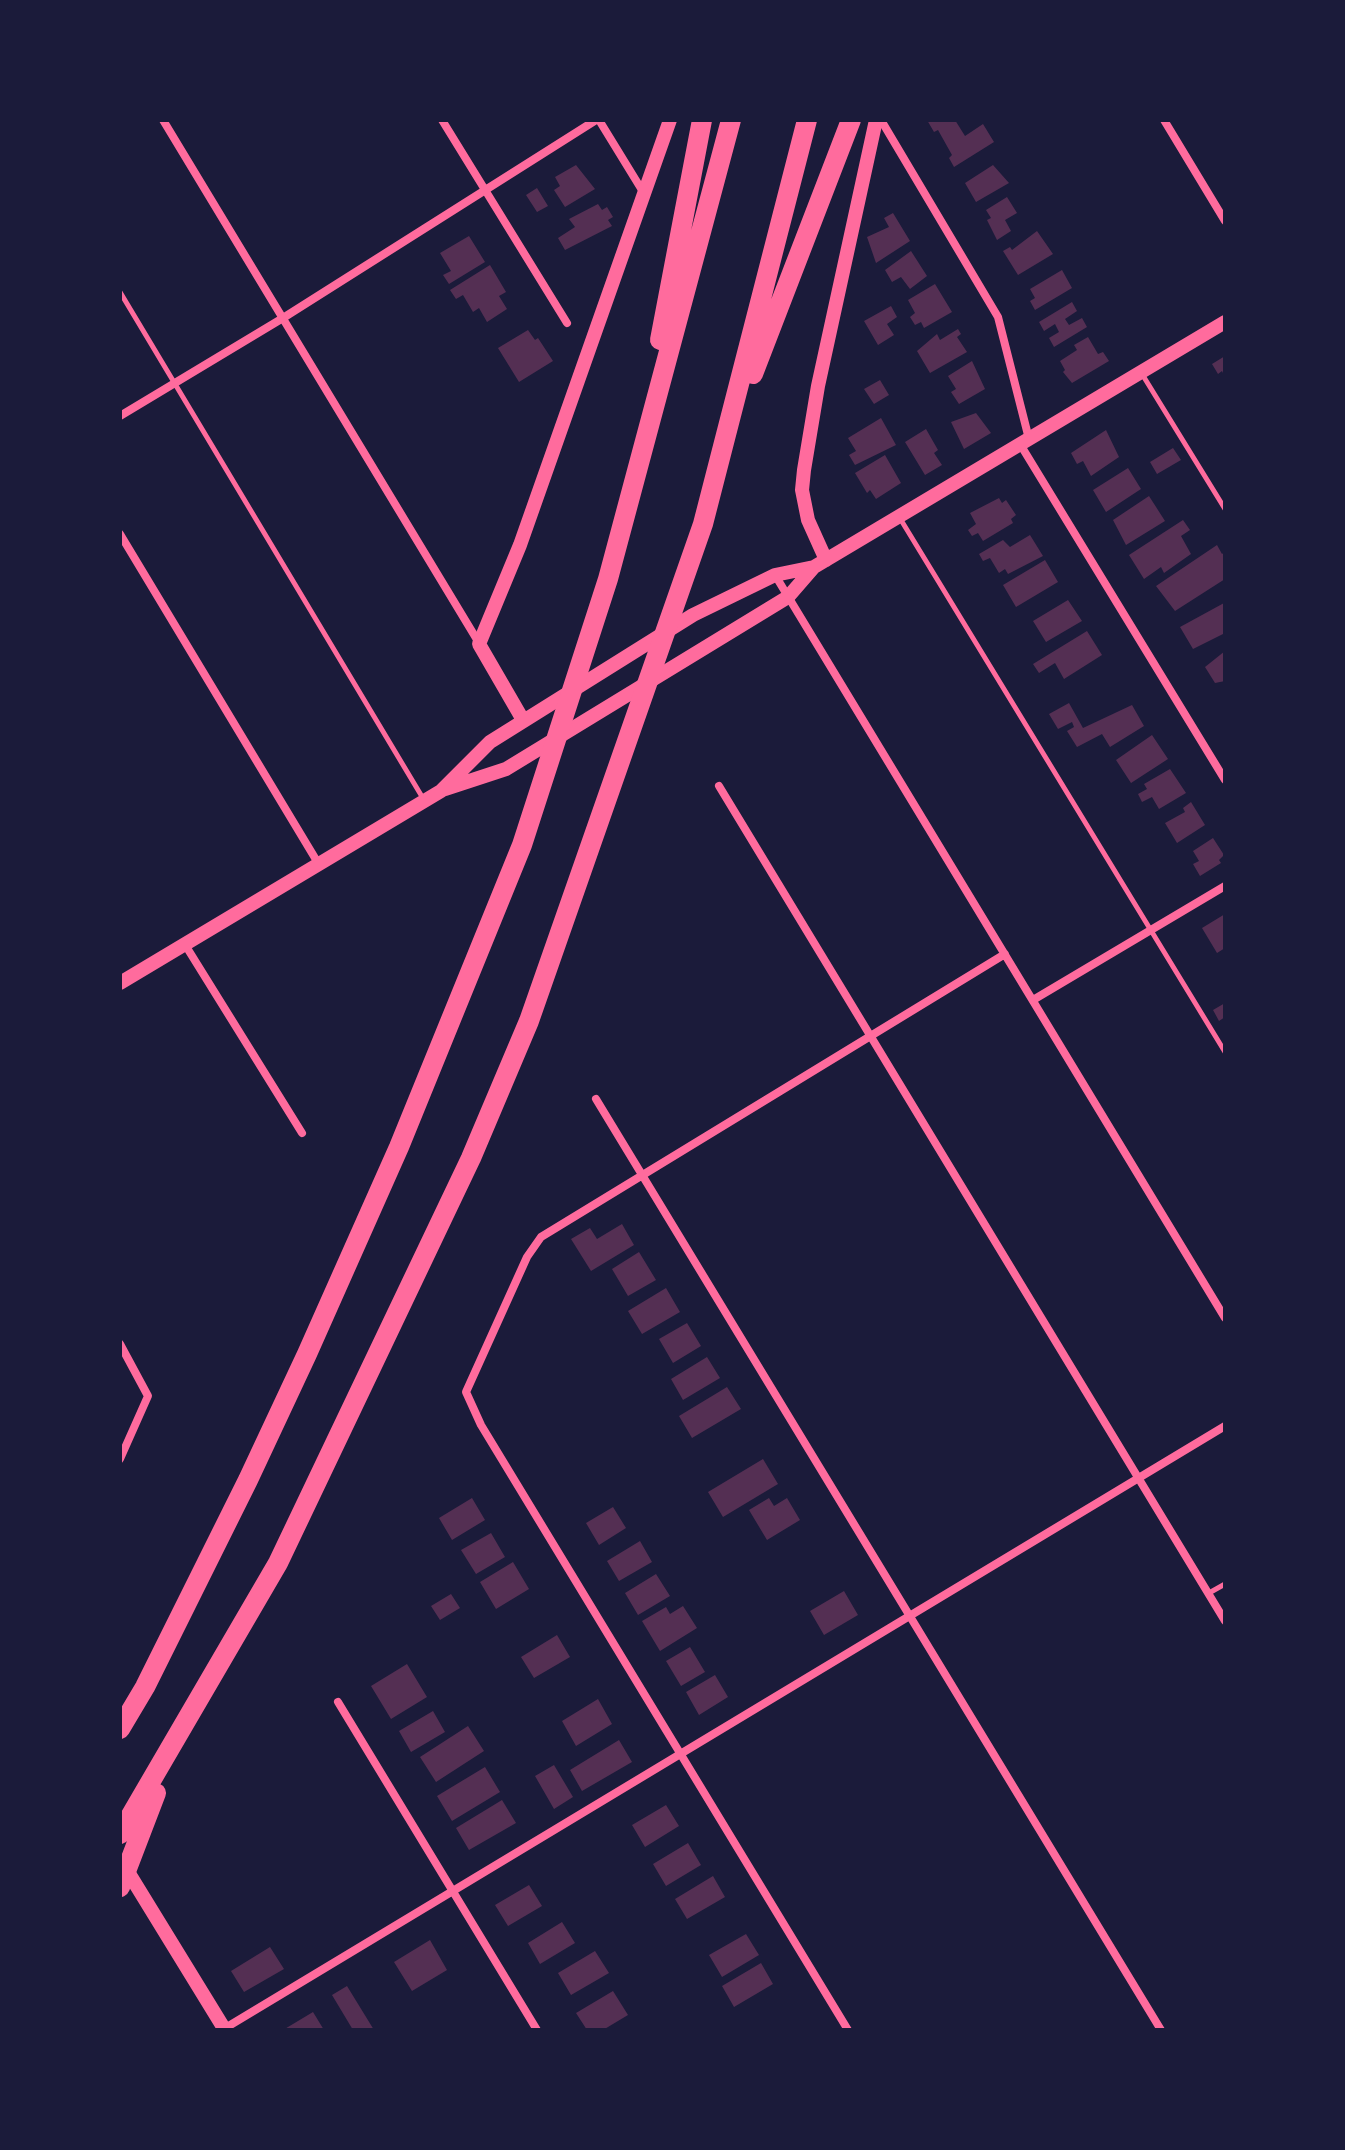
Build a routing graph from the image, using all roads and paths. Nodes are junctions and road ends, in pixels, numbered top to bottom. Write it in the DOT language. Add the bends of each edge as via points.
graph roads {
  1 [pos="163,120"];
  2 [pos="442,120"];
  3 [pos="598,120"];
  4 [pos="670,120"];
  5 [pos="702,120"];
  6 [pos="731,120"];
  7 [pos="807,120"];
  8 [pos="851,120"];
  9 [pos="878,120"];
  10 [pos="1164,120"];
  11 [pos="485,191"];
  12 [pos="646,196"];
  13 [pos="1225,221"];
  14 [pos="120,292"];
  15 [pos="283,318"];
  16 [pos="1225,322"];
  17 [pos="567,323"];
  18 [pos="1141,373"];
  19 [pos="175,383"];
  20 [pos="120,416"];
  21 [pos="1024,442"];
  22 [pos="718,464"];
  23 [pos="638,473"];
  24 [pos="1225,509"];
  25 [pos="899,516"];
  26 [pos="120,534"];
  27 [pos="820,563"];
  28 [pos="775,575"];
  29 [pos="788,597"];
  30 [pos="479,644"];
  31 [pos="523,720"];
  32 [pos="1225,780"];
  33 [pos="719,786"];
  34 [pos="441,791"];
  35 [pos="425,801"];
  36 [pos="318,863"];
  37 [pos="1225,886"];
  38 [pos="1151,930"];
  39 [pos="184,943"];
  40 [pos="1005,954"];
  41 [pos="120,983"];
  42 [pos="1033,1000"];
  43 [pos="869,1033"];
  44 [pos="1225,1052"];
  45 [pos="596,1099"];
  46 [pos="302,1133"];
  47 [pos="640,1176"];
  48 [pos="1225,1318"];
  49 [pos="120,1344"];
  50 [pos="1225,1426"];
  51 [pos="120,1459"];
  52 [pos="1138,1478"];
  53 [pos="1225,1584"];
  54 [pos="1208,1594"];
  55 [pos="907,1615"];
  56 [pos="1225,1621"];
  57 [pos="145,1687"];
  58 [pos="338,1702"];
  59 [pos="120,1718"];
  60 [pos="120,1729"];
  61 [pos="679,1753"];
  62 [pos="152,1791"];
  63 [pos="120,1834"];
  64 [pos="120,1859"];
  65 [pos="120,1887"];
  66 [pos="452,1890"];
  67 [pos="224,2029"];
  68 [pos="537,2030"];
  69 [pos="848,2030"];
  70 [pos="1161,2030"];
  1 -- 15 [label="street"];
  2 -- 11 [label="street"];
  3 -- 11 [label="street"];
  3 -- 12 [label="street"];
  4 -- 12 [label="main road"];
  5 -- 23 [label="highway"];
  6 -- 23 [label="highway"];
  7 -- 22 [label="highway"];
  8 -- 22 [label="highway"];
  9 -- 21 [label="street" via="998,317"];
  9 -- 27 [label="main road" via="804,470 802,490"];
  10 -- 13 [label="street"];
  11 -- 15 [label="street"];
  11 -- 17 [label="street"];
  12 -- 30 [label="main road"];
  14 -- 19 [label="lane"];
  15 -- 19 [label="street"];
  15 -- 30 [label="street"];
  16 -- 18 [label="main road"];
  18 -- 21 [label="main road"];
  18 -- 24 [label="lane"];
  19 -- 20 [label="street"];
  19 -- 35 [label="lane"];
  21 -- 25 [label="main road"];
  21 -- 32 [label="street"];
  22 -- 62 [label="highway" via="703,524 542,987 471,1158 278,1563"];
  23 -- 57 [label="highway" via="522,845 399,1147 307,1354"];
  25 -- 27 [label="main road"];
  25 -- 38 [label="lane"];
  26 -- 36 [label="street"];
  27 -- 28 [label="main road"];
  27 -- 29 [label="main road"];
  28 -- 29 [label="street"];
  28 -- 31 [label="main road" via="693,615"];
  29 -- 34 [label="main road" via="506,769"];
  29 -- 40 [label="street"];
  30 -- 31 [label="main road"];
  31 -- 34 [label="main road" via="490,742"];
  33 -- 43 [label="street"];
  34 -- 35 [label="main road"];
  35 -- 36 [label="main road"];
  36 -- 39 [label="main road"];
  37 -- 38 [label="street"];
  38 -- 42 [label="street"];
  38 -- 44 [label="lane"];
  39 -- 41 [label="main road"];
  39 -- 46 [label="street"];
  40 -- 42 [label="street"];
  40 -- 43 [label="street"];
  42 -- 48 [label="street"];
  43 -- 47 [label="street"];
  43 -- 52 [label="street"];
  45 -- 47 [label="street"];
  47 -- 55 [label="street"];
  47 -- 61 [label="street" via="541,1237 466,1392"];
  49 -- 51 [label="street" via="148,1396"];
  50 -- 52 [label="street"];
  52 -- 54 [label="street"];
  52 -- 55 [label="street"];
  53 -- 54 [label="lane"];
  54 -- 56 [label="street"];
  55 -- 61 [label="street"];
  55 -- 70 [label="street"];
  57 -- 59 [label="highway"];
  57 -- 60 [label="highway"];
  58 -- 66 [label="street"];
  61 -- 66 [label="street"];
  61 -- 69 [label="street"];
  62 -- 63 [label="highway"];
  62 -- 65 [label="highway"];
  64 -- 67 [label="main road"];
  66 -- 67 [label="street"];
  66 -- 68 [label="street"];
}
